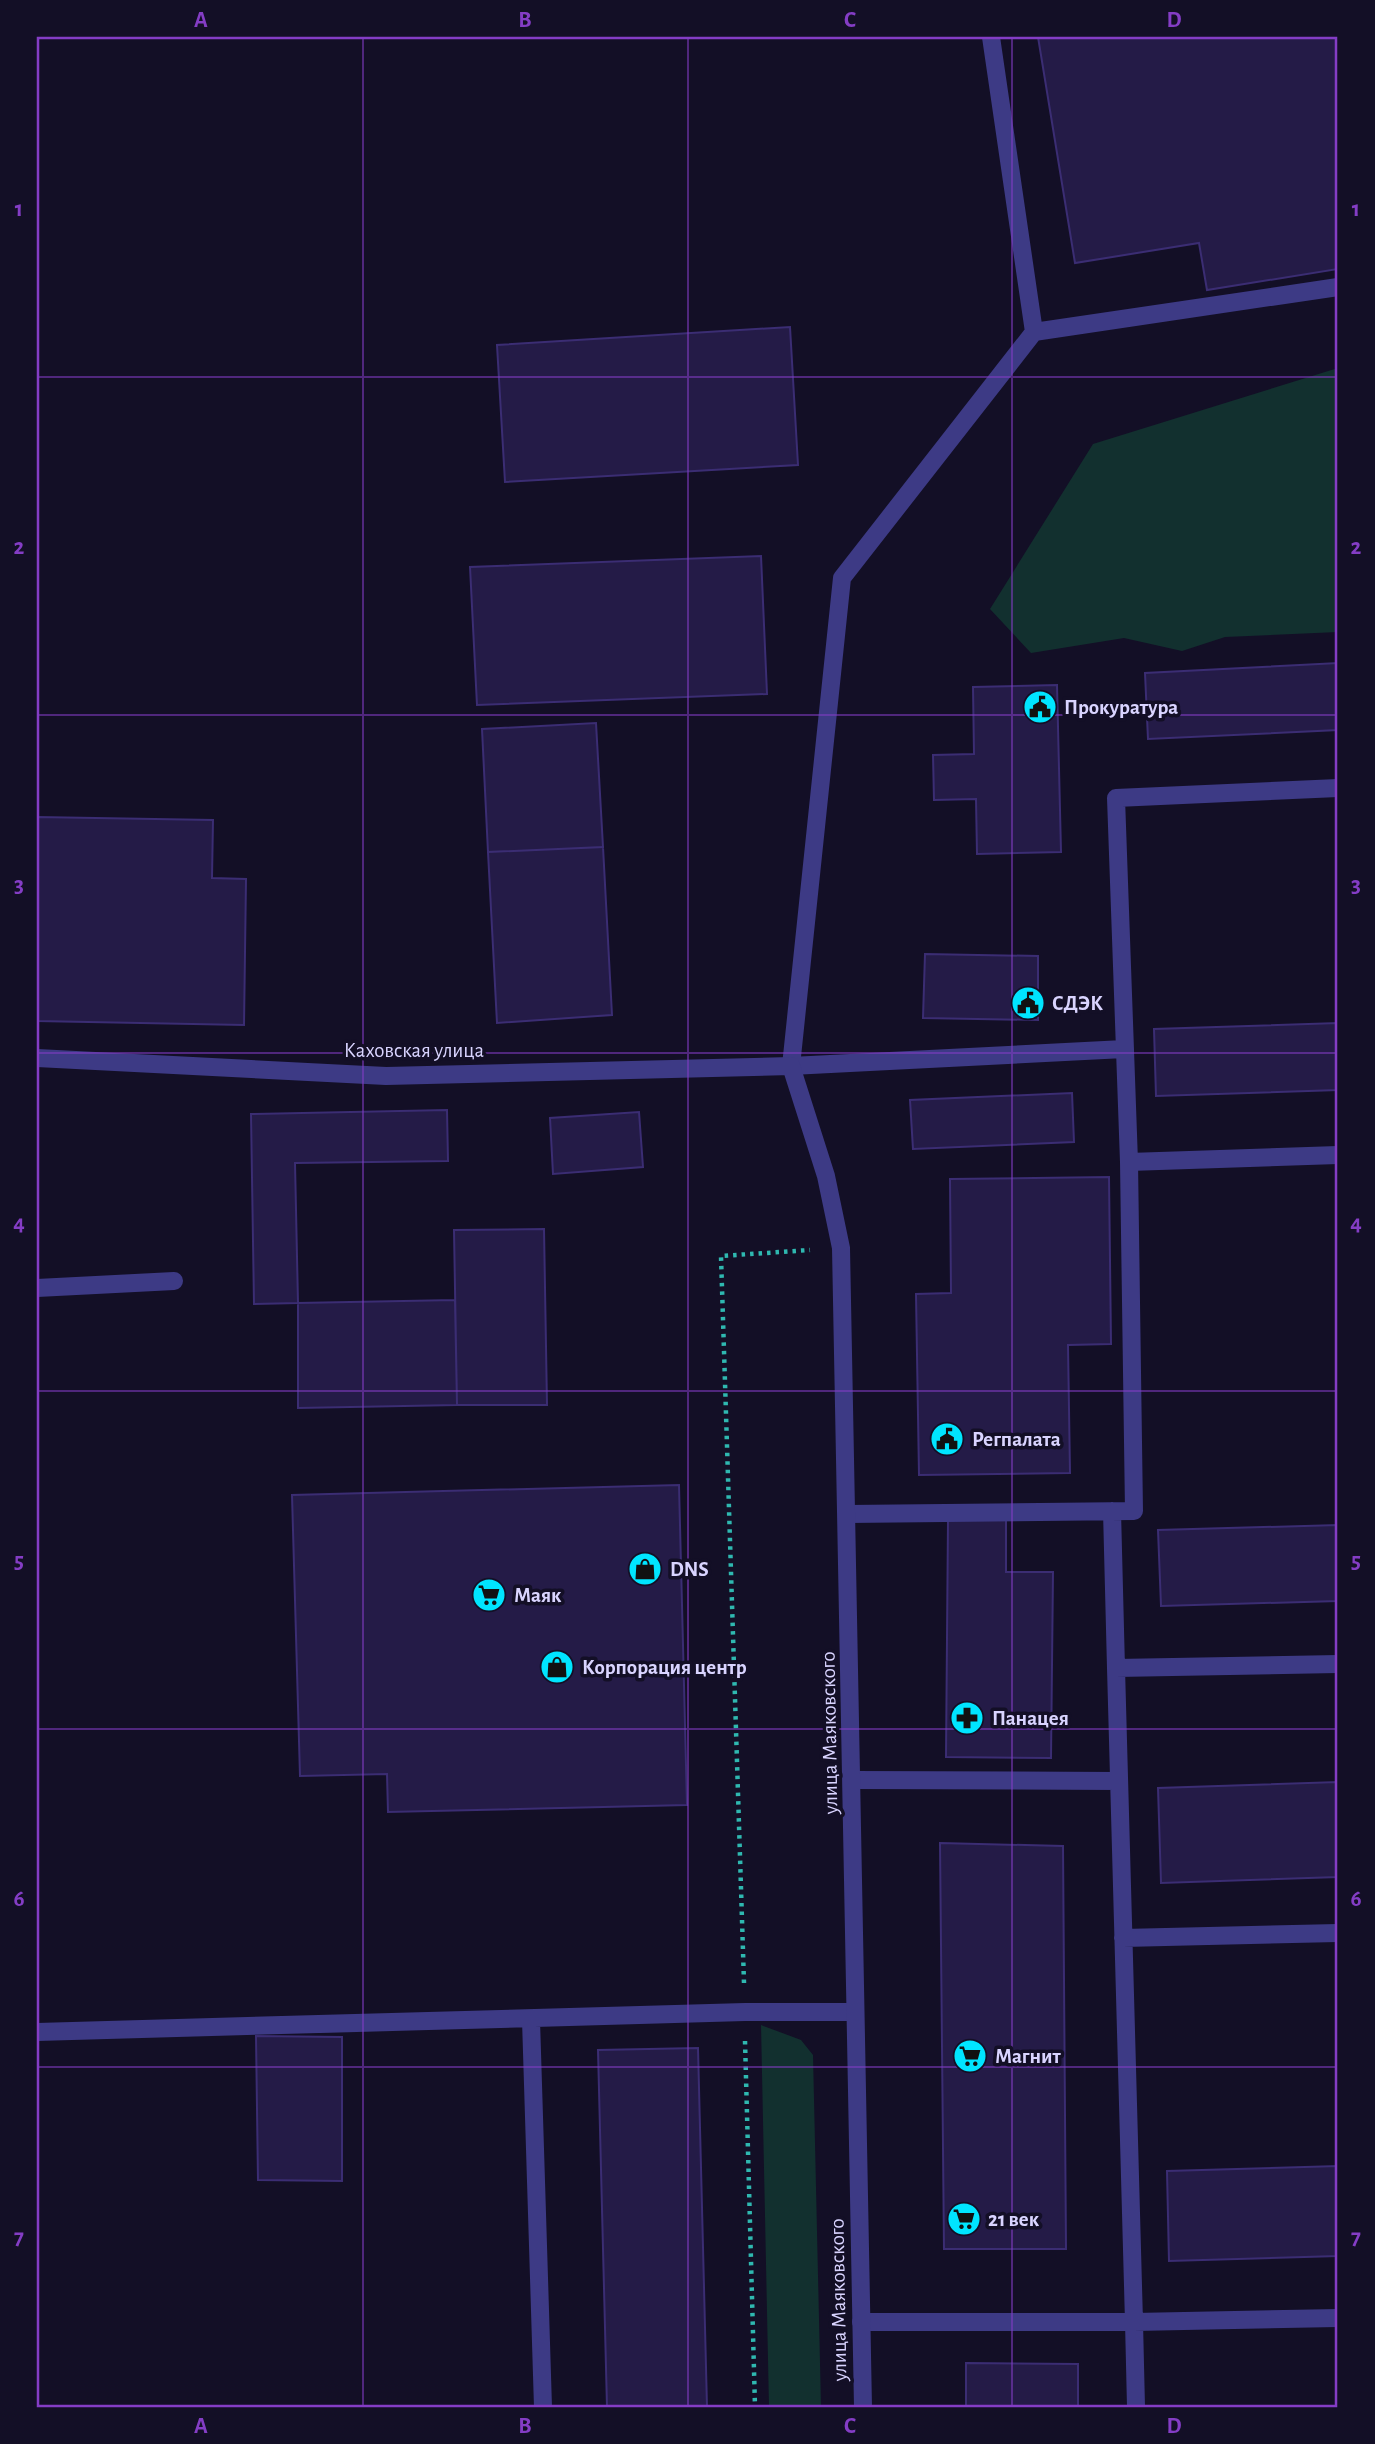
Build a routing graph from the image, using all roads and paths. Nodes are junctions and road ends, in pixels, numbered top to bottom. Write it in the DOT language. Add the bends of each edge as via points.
graph roads {
  1 [pos="991,37"];
  2 [pos="1338,287"];
  3 [pos="1034,332"];
  4 [pos="1338,788"];
  5 [pos="1124,1049"];
  6 [pos="37,1058"];
  7 [pos="791,1066"];
  8 [pos="1338,1155"];
  9 [pos="1129,1162"];
  10 [pos="841,1248"];
  11 [pos="174,1282"];
  12 [pos="37,1288"];
  13 [pos="1112,1511"];
  14 [pos="847,1514"];
  15 [pos="1338,1664"];
  16 [pos="1116,1668"];
  17 [pos="853,1780"];
  18 [pos="1119,1782"];
  19 [pos="1338,1933"];
  20 [pos="1124,1938"];
  21 [pos="745,2012"];
  22 [pos="853,2012"];
  23 [pos="531,2020"];
  24 [pos="37,2032"];
  25 [pos="1338,2318"];
  26 [pos="861,2322"];
  27 [pos="1134,2322"];
  28 [pos="544,2407"];
  29 [pos="755,2407"];
  30 [pos="863,2407"];
  31 [pos="1136,2407"];
  1 -- 3 [label="street"];
  2 -- 3 [label="street"];
  3 -- 7 [label="street" via="842,578"];
  4 -- 5 [label="street" via="1116,798"];
  5 -- 7 [label="street, Каховская улица"];
  5 -- 9 [label="street"];
  6 -- 7 [label="street, Каховская улица" via="386,1076"];
  7 -- 10 [label="street, улица Маяковского" via="826,1176"];
  8 -- 9 [label="street"];
  9 -- 13 [label="street" via="1134,1511"];
  10 -- 14 [label="street, улица Маяковского"];
  10 -- 21 [label="path" via="721,1256"];
  11 -- 12 [label="street"];
  13 -- 14 [label="street"];
  13 -- 16 [label="street"];
  14 -- 17 [label="street, улица Маяковского"];
  15 -- 16 [label="street"];
  16 -- 18 [label="street"];
  17 -- 18 [label="street"];
  17 -- 22 [label="street, улица Маяковского"];
  18 -- 20 [label="street"];
  19 -- 20 [label="street"];
  20 -- 27 [label="street"];
  21 -- 22 [label="street"];
  21 -- 23 [label="street"];
  21 -- 29 [label="path"];
  22 -- 26 [label="street, улица Маяковского"];
  23 -- 24 [label="street"];
  23 -- 28 [label="street"];
  25 -- 27 [label="street"];
  26 -- 27 [label="street"];
  26 -- 30 [label="street, улица Маяковского"];
  27 -- 31 [label="street"];
}
